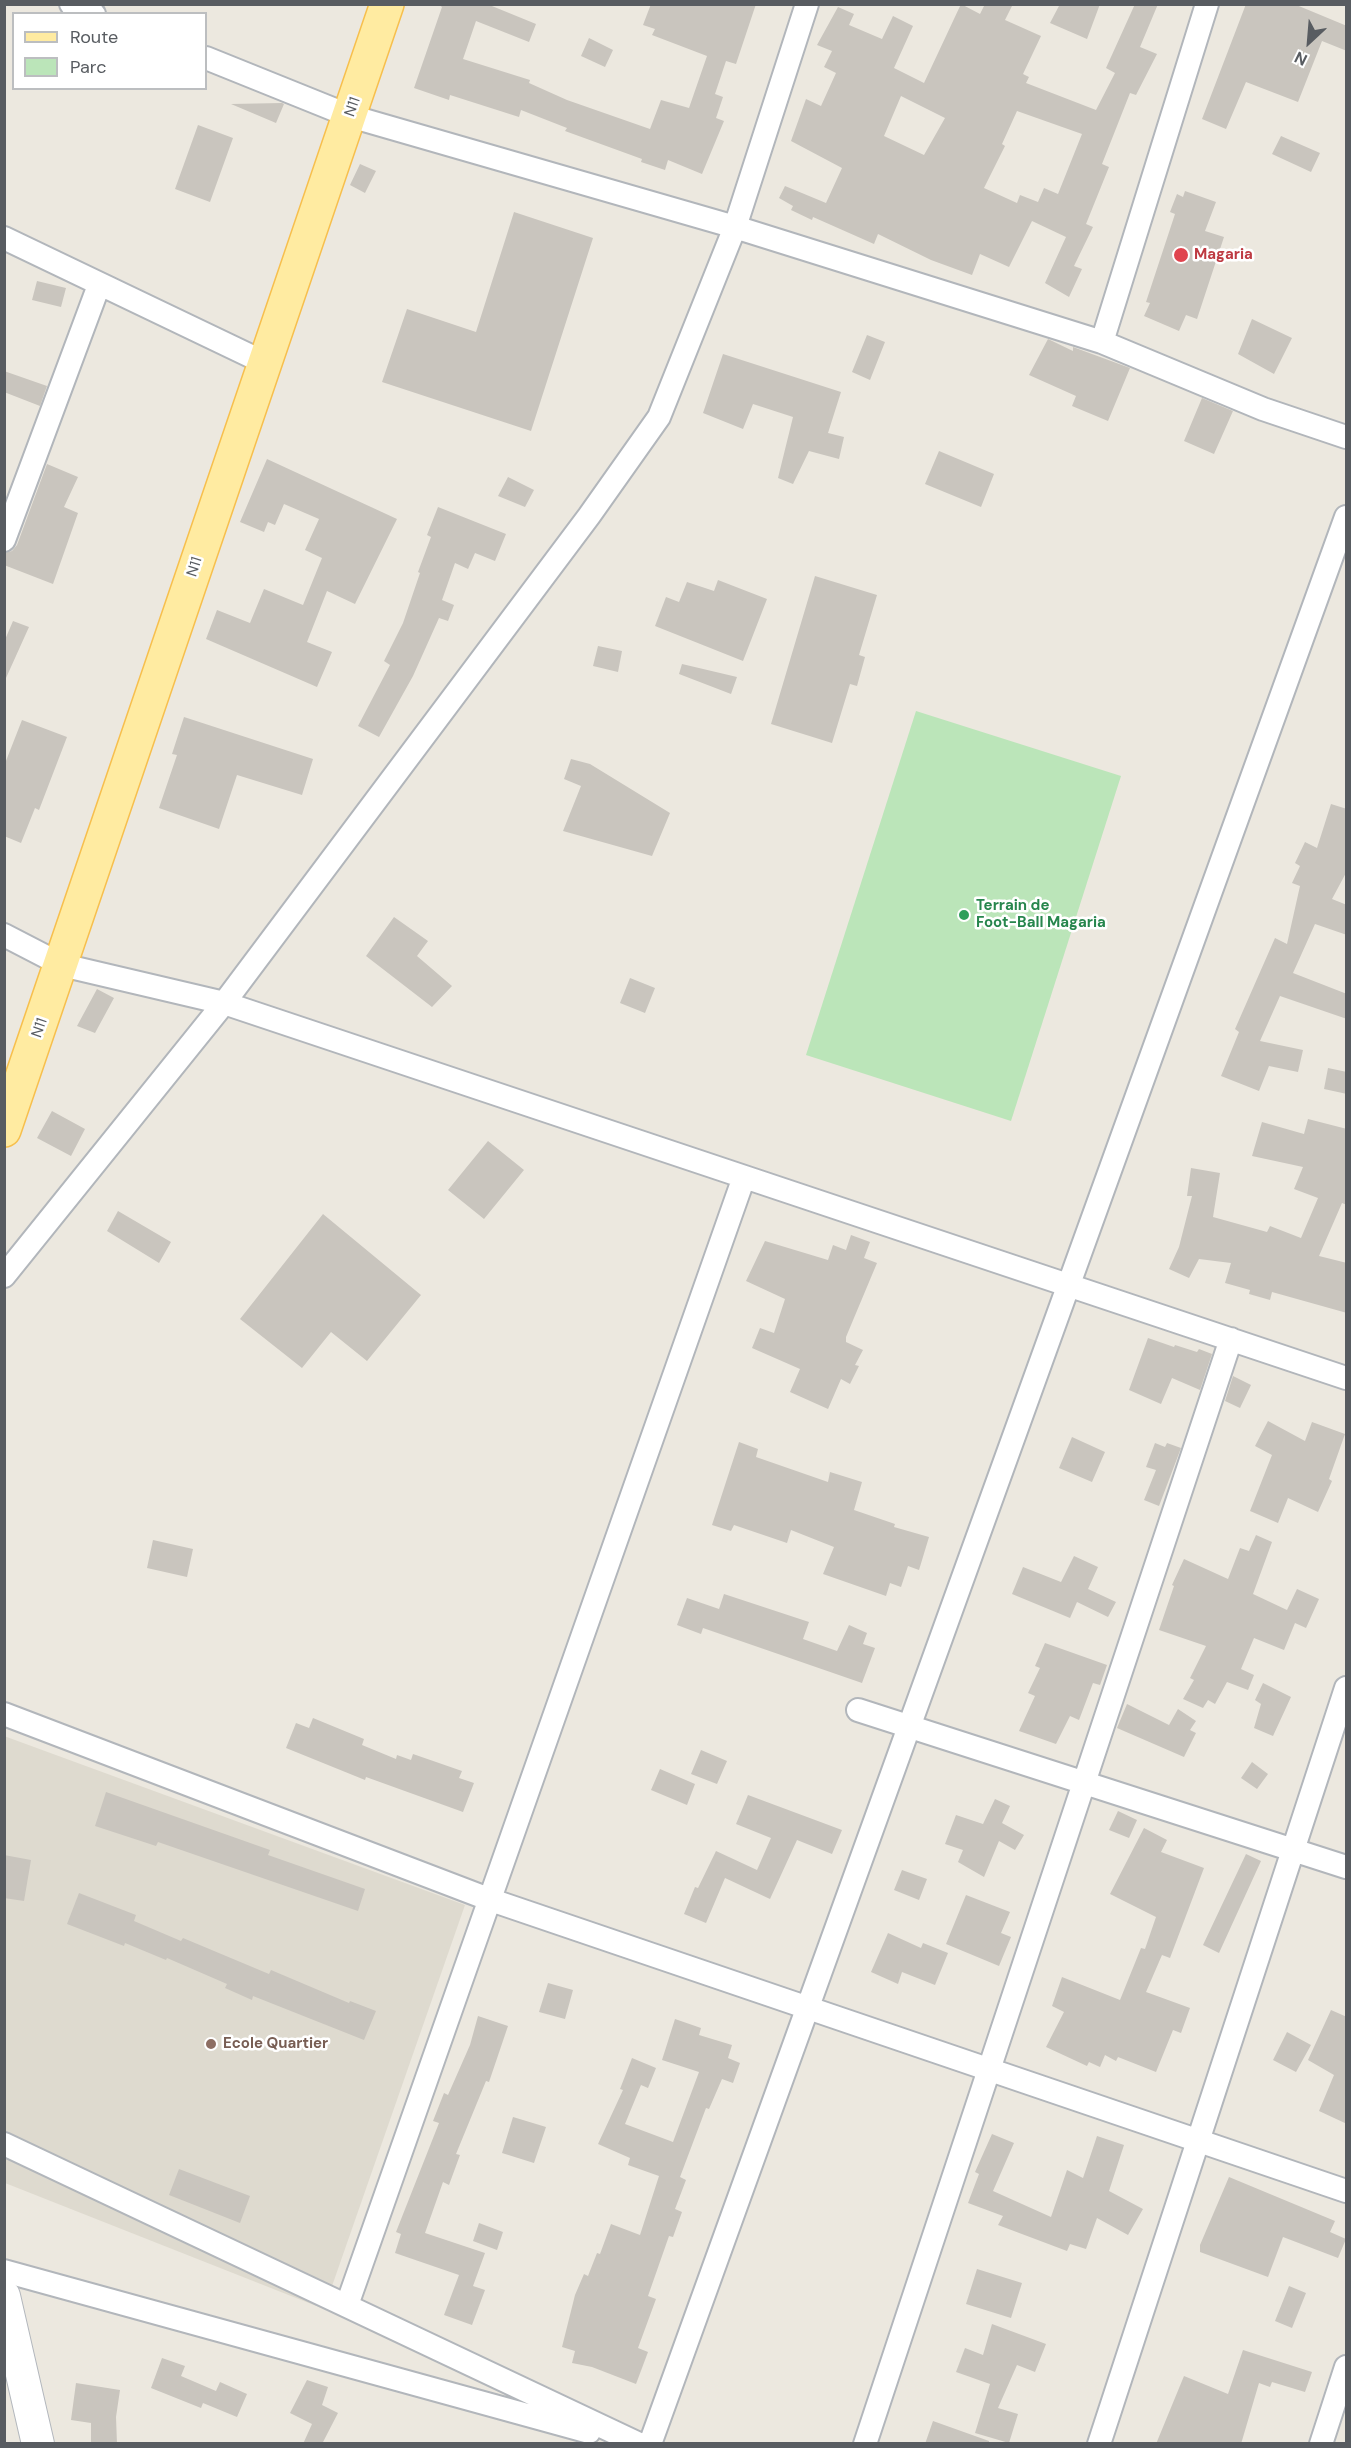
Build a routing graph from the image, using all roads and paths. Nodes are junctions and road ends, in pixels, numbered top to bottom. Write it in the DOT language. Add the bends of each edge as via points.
graph roads {
  1 [pos="71,4"];
  2 [pos="387,4"];
  3 [pos="807,4"];
  4 [pos="1207,4"];
  5 [pos="89,12"];
  6 [pos="207,58"];
  7 [pos="350,116"];
  8 [pos="735,227"];
  9 [pos="4,238"];
  10 [pos="99,285"];
  11 [pos="1102,342"];
  12 [pos="263,362"];
  13 [pos="1347,437"];
  14 [pos="1347,517"];
  15 [pos="4,540"];
  16 [pos="4,935"];
  17 [pos="62,965"];
  18 [pos="224,1003"];
  19 [pos="4,1130"];
  20 [pos="744,1177"];
  21 [pos="4,1276"];
  22 [pos="1069,1285"];
  23 [pos="1231,1339"];
  24 [pos="1347,1378"];
  25 [pos="1347,1688"];
  26 [pos="858,1710"];
  27 [pos="4,1714"];
  28 [pos="909,1728"];
  29 [pos="1084,1782"];
  30 [pos="1294,1850"];
  31 [pos="1347,1867"];
  32 [pos="491,1900"];
  33 [pos="808,2008"];
  34 [pos="989,2069"];
  35 [pos="1198,2140"];
  36 [pos="4,2144"];
  37 [pos="1347,2191"];
  38 [pos="4,2271"];
  39 [pos="4,2296"];
  40 [pos="347,2305"];
  41 [pos="1347,2367"];
  42 [pos="38,2444"];
  43 [pos="631,2444"];
  44 [pos="639,2444"];
  45 [pos="650,2444"];
  46 [pos="865,2444"];
  47 [pos="1099,2444"];
  48 [pos="1321,2444"];
  1 -- 5 [label="street"];
  2 -- 7 [label="main road, N11"];
  3 -- 8 [label="street"];
  4 -- 11 [label="street"];
  6 -- 7 [label="street"];
  7 -- 8 [label="street"];
  7 -- 12 [label="main road, N11"];
  8 -- 11 [label="street"];
  8 -- 18 [label="street" via="659,417"];
  9 -- 10 [label="street"];
  10 -- 12 [label="street"];
  10 -- 15 [label="street"];
  11 -- 13 [label="street" via="1263,409"];
  12 -- 17 [label="main road, N11"];
  14 -- 22 [label="street"];
  16 -- 17 [label="street"];
  17 -- 18 [label="street"];
  17 -- 19 [label="main road, N11"];
  18 -- 20 [label="street"];
  18 -- 21 [label="street"];
  20 -- 22 [label="street"];
  20 -- 32 [label="street"];
  22 -- 23 [label="street"];
  22 -- 28 [label="street"];
  23 -- 24 [label="street"];
  23 -- 29 [label="street"];
  25 -- 30 [label="street"];
  26 -- 28 [label="street"];
  27 -- 32 [label="street"];
  28 -- 29 [label="street"];
  28 -- 33 [label="street"];
  29 -- 30 [label="street"];
  29 -- 34 [label="street"];
  30 -- 31 [label="street"];
  30 -- 35 [label="street"];
  32 -- 33 [label="street"];
  32 -- 40 [label="street"];
  33 -- 34 [label="street"];
  33 -- 45 [label="street"];
  34 -- 35 [label="street"];
  34 -- 46 [label="street"];
  35 -- 37 [label="street"];
  35 -- 47 [label="street"];
  36 -- 40 [label="street"];
  38 -- 43 [label="street"];
  39 -- 42 [label="main road"];
  40 -- 44 [label="street"];
  41 -- 48 [label="street"];
}
